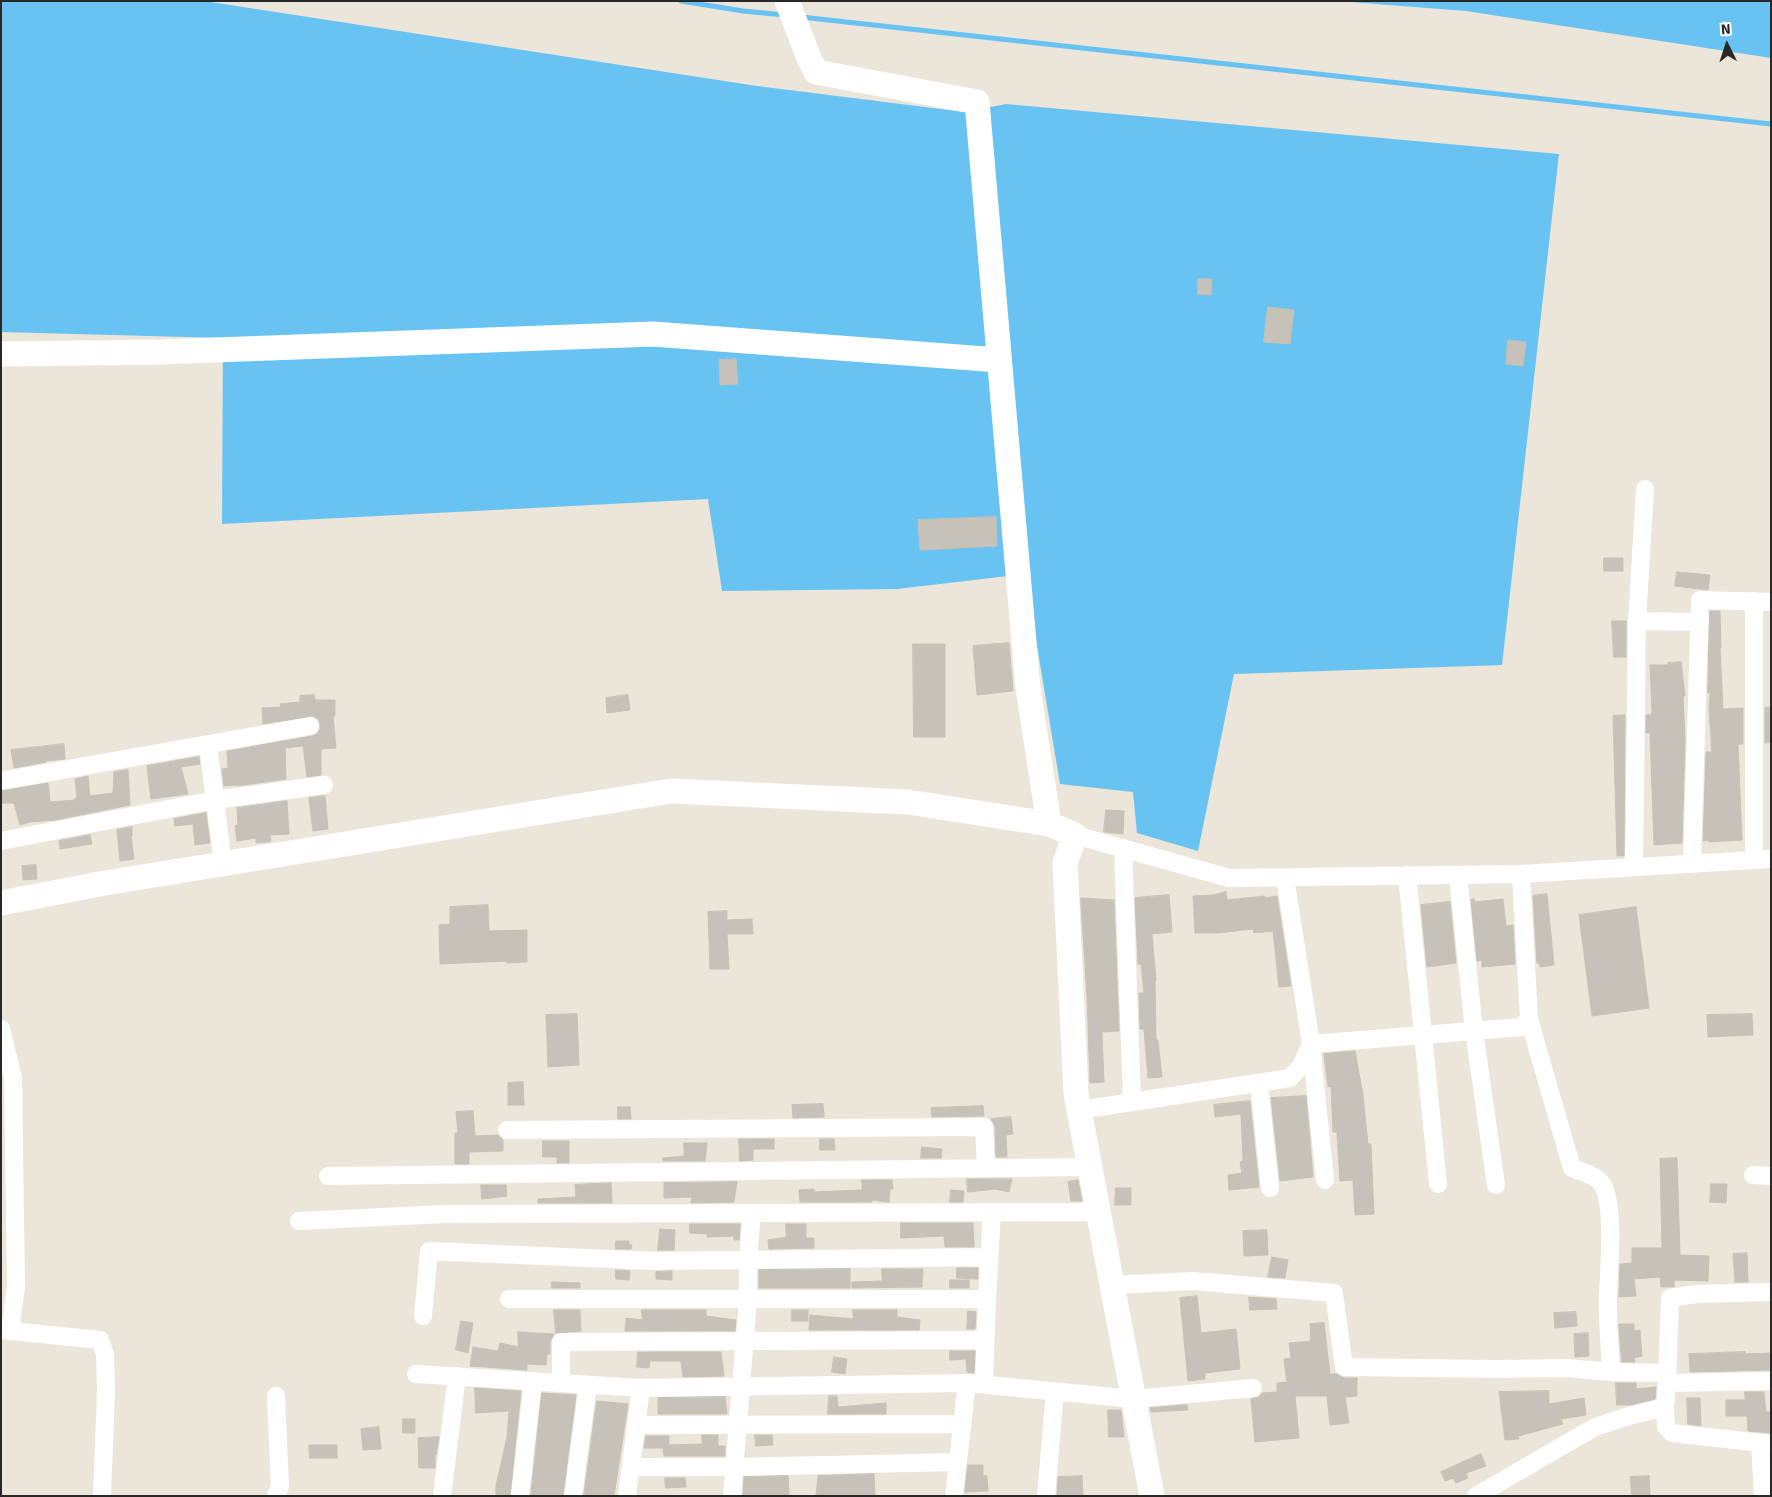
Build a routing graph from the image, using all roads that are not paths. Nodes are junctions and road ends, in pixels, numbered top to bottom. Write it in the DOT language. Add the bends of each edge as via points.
graph roads {
  1 [pos="787,1"];
  2 [pos="1,354"];
  3 [pos="999,360"];
  4 [pos="1645,489"];
  5 [pos="1762,601"];
  6 [pos="1637,621"];
  7 [pos="1700,622"];
  8 [pos="310,726"];
  9 [pos="208,745"];
  10 [pos="1,781"];
  11 [pos="324,785"];
  12 [pos="214,800"];
  13 [pos="1049,824"];
  14 [pos="1075,835"];
  15 [pos="1,841"];
  16 [pos="1123,848"];
  17 [pos="1762,859"];
  18 [pos="223,864"];
  19 [pos="1692,864"];
  20 [pos="1634,867"];
  21 [pos="1520,874"];
  22 [pos="1407,875"];
  23 [pos="1458,875"];
  24 [pos="1286,877"];
  25 [pos="1,903"];
  26 [pos="1529,1019"];
  27 [pos="1,1029"];
  28 [pos="1474,1031"];
  29 [pos="1422,1035"];
  30 [pos="1310,1044"];
  31 [pos="1259,1083"];
  32 [pos="1132,1102"];
  33 [pos="1080,1110"];
  34 [pos="507,1130"];
  35 [pos="1090,1167"];
  36 [pos="986,1168"];
  37 [pos="1753,1175"];
  38 [pos="328,1176"];
  39 [pos="1771,1176"];
  40 [pos="1325,1180"];
  41 [pos="1438,1184"];
  42 [pos="1496,1185"];
  43 [pos="1270,1188"];
  44 [pos="992,1212"];
  45 [pos="1099,1212"];
  46 [pos="752,1213"];
  47 [pos="299,1221"];
  48 [pos="988,1258"];
  49 [pos="748,1260"];
  50 [pos="1112,1285"];
  51 [pos="1771,1292"];
  52 [pos="509,1299"];
  53 [pos="987,1299"];
  54 [pos="748,1300"];
  55 [pos="423,1316"];
  56 [pos="6,1331"];
  57 [pos="985,1340"];
  58 [pos="745,1341"];
  59 [pos="1611,1372"];
  60 [pos="416,1374"];
  61 [pos="457,1376"];
  62 [pos="1667,1378"];
  63 [pos="533,1381"];
  64 [pos="1771,1381"];
  65 [pos="562,1383"];
  66 [pos="976,1383"];
  67 [pos="588,1384"];
  68 [pos="742,1385"];
  69 [pos="640,1388"];
  70 [pos="1253,1388"];
  71 [pos="1055,1391"];
  72 [pos="276,1396"];
  73 [pos="1134,1399"];
  74 [pos="1665,1407"];
  75 [pos="636,1424"];
  76 [pos="963,1424"];
  77 [pos="738,1425"];
  78 [pos="1765,1444"];
  79 [pos="958,1462"];
  80 [pos="630,1467"];
  81 [pos="734,1467"];
  82 [pos="102,1496"];
  83 [pos="276,1496"];
  84 [pos="442,1496"];
  85 [pos="520,1496"];
  86 [pos="573,1496"];
  87 [pos="627,1496"];
  88 [pos="732,1496"];
  89 [pos="954,1496"];
  90 [pos="1046,1496"];
  91 [pos="1152,1496"];
  92 [pos="1476,1496"];
  93 [pos="1763,1496"];
  1 -- 3 [label="street" via="816,72 977,102"];
  2 -- 3 [label="street" via="160,352 653,334"];
  3 -- 13 [label="street" via="1028,688"];
  4 -- 6 [label="street"];
  5 -- 7 [label="street" via="1700,600"];
  5 -- 17 [label="street"];
  6 -- 7 [label="street"];
  6 -- 20 [label="street"];
  7 -- 19 [label="street"];
  8 -- 9 [label="street"];
  9 -- 10 [label="street"];
  9 -- 12 [label="street"];
  11 -- 12 [label="street"];
  12 -- 15 [label="street"];
  12 -- 18 [label="street"];
  13 -- 14 [label="street"];
  13 -- 18 [label="street" via="908,802 670,791"];
  14 -- 16 [label="street"];
  14 -- 33 [label="street" via="1065,863 1076,1094"];
  16 -- 24 [label="street" via="1229,878"];
  16 -- 32 [label="street"];
  17 -- 19 [label="street"];
  18 -- 25 [label="street"];
  19 -- 20 [label="street"];
  20 -- 21 [label="street"];
  21 -- 23 [label="street"];
  21 -- 26 [label="street"];
  22 -- 23 [label="street"];
  22 -- 24 [label="street"];
  22 -- 29 [label="street"];
  23 -- 28 [label="street"];
  24 -- 30 [label="street"];
  26 -- 28 [label="street" via="1522,1027"];
  26 -- 59 [label="street" via="1572,1168 1602,1183 1607,1197 1611,1241 1608,1296"];
  27 -- 56 [label="street" via="13,1078 16,1286"];
  28 -- 29 [label="street"];
  28 -- 42 [label="street"];
  29 -- 30 [label="street"];
  29 -- 41 [label="street"];
  30 -- 31 [label="street" via="1301,1066 1290,1078"];
  30 -- 40 [label="street"];
  31 -- 32 [label="street"];
  31 -- 43 [label="street"];
  32 -- 33 [label="street"];
  33 -- 35 [label="street"];
  34 -- 36 [label="street" via="984,1127"];
  35 -- 36 [label="street"];
  35 -- 45 [label="street"];
  36 -- 38 [label="street"];
  37 -- 39 [label="street"];
  44 -- 45 [label="street"];
  44 -- 46 [label="street"];
  44 -- 48 [label="street"];
  45 -- 50 [label="street"];
  46 -- 47 [label="street" via="445,1214"];
  46 -- 49 [label="street"];
  48 -- 49 [label="street"];
  48 -- 53 [label="street"];
  49 -- 54 [label="street"];
  49 -- 55 [label="street" via="655,1261 429,1251"];
  50 -- 59 [label="street" via="1193,1281 1334,1293 1344,1367 1566,1368"];
  50 -- 73 [label="street"];
  51 -- 62 [label="street" via="1670,1298"];
  52 -- 54 [label="street"];
  53 -- 54 [label="street"];
  53 -- 57 [label="street"];
  54 -- 58 [label="street"];
  56 -- 82 [label="street" via="100,1340 106,1354"];
  57 -- 58 [label="street"];
  57 -- 66 [label="street"];
  58 -- 65 [label="street" via="561,1342"];
  58 -- 68 [label="street"];
  59 -- 62 [label="street"];
  60 -- 61 [label="street"];
  61 -- 63 [label="street"];
  61 -- 84 [label="street"];
  62 -- 64 [label="street"];
  62 -- 74 [label="street"];
  63 -- 65 [label="street"];
  63 -- 85 [label="street"];
  65 -- 67 [label="street"];
  66 -- 68 [label="street"];
  66 -- 71 [label="street"];
  66 -- 76 [label="street"];
  67 -- 69 [label="street"];
  67 -- 86 [label="street"];
  68 -- 69 [label="street"];
  68 -- 77 [label="street"];
  69 -- 75 [label="street"];
  70 -- 73 [label="street"];
  71 -- 73 [label="street"];
  71 -- 90 [label="street"];
  72 -- 83 [label="street" via="280,1486"];
  73 -- 91 [label="street"];
  74 -- 78 [label="street" via="1666,1427 1672,1433"];
  74 -- 92 [label="street" via="1595,1428"];
  75 -- 77 [label="street"];
  75 -- 80 [label="street"];
  76 -- 77 [label="street"];
  76 -- 79 [label="street"];
  77 -- 81 [label="street"];
  78 -- 93 [label="street"];
  79 -- 81 [label="street"];
  79 -- 89 [label="street"];
  80 -- 81 [label="street"];
  80 -- 87 [label="street"];
  81 -- 88 [label="street"];
}
